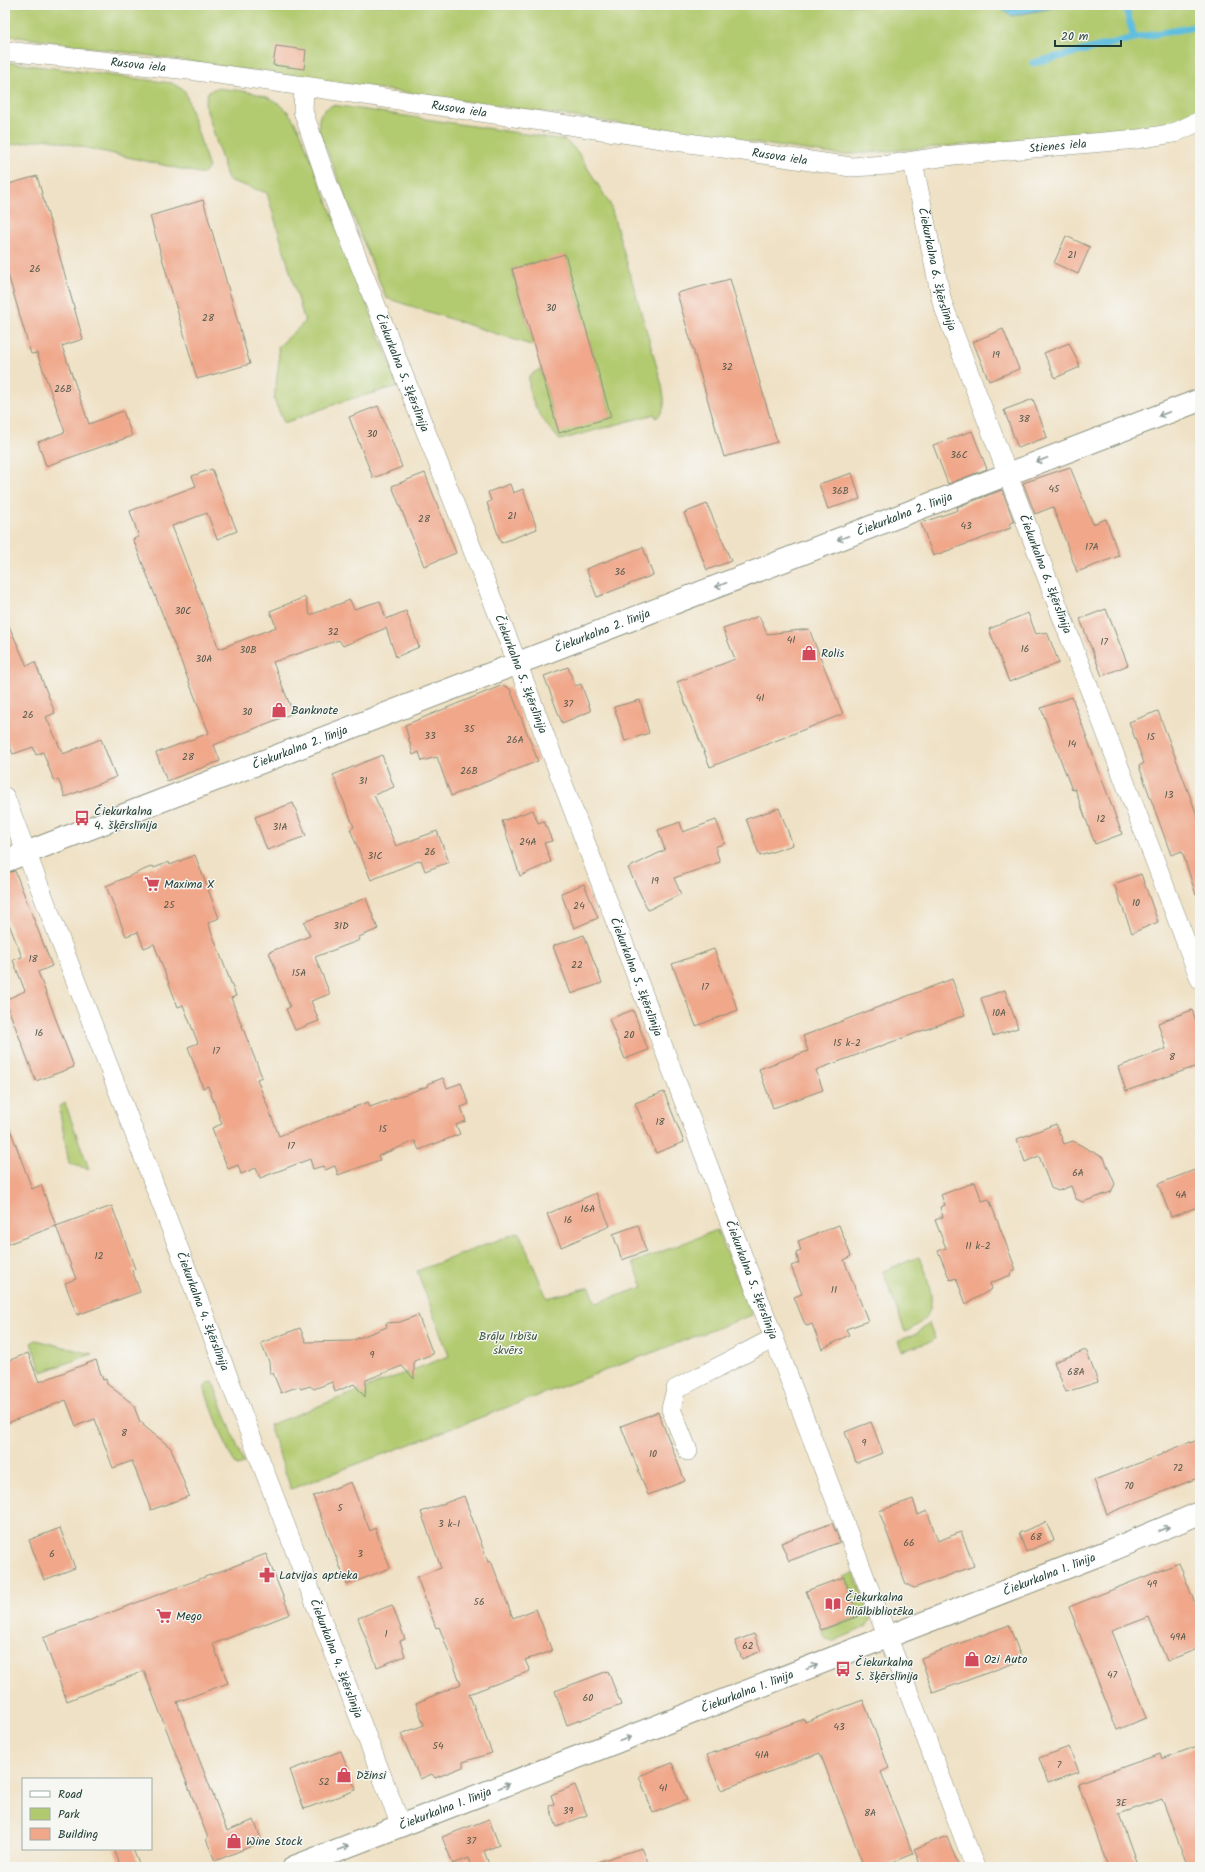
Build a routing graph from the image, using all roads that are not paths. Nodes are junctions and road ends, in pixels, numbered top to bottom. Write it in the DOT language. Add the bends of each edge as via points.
graph roads {
  1 [pos="5,51"];
  2 [pos="304,86"];
  3 [pos="1200,121"];
  4 [pos="913,162"];
  5 [pos="1200,400"];
  6 [pos="1007,474"];
  7 [pos="517,664"];
  8 [pos="5,797"];
  9 [pos="26,853"];
  10 [pos="5,861"];
  11 [pos="1200,979"];
  12 [pos="774,1338"];
  13 [pos="688,1451"];
  14 [pos="1200,1513"];
  15 [pos="888,1637"];
  16 [pos="400,1826"];
  17 [pos="294,1867"];
  18 [pos="975,1867"];
  1 -- 2 [label="street, Rusova iela" via="189,70"];
  2 -- 4 [label="street, Rusova iela" via="851,167"];
  2 -- 7 [label="street, Čiekurkalna 5. šķērslīnija" via="303,110 328,184"];
  3 -- 4 [label="street, Stienes iela" via="1174,133 1138,139 953,155"];
  4 -- 6 [label="street, Čiekurkalna 6. šķērslīnija" via="940,296"];
  5 -- 6 [label="street, Čiekurkalna 2. līnija, one-way"];
  6 -- 7 [label="street, Čiekurkalna 2. līnija, one-way"];
  6 -- 11 [label="street, Čiekurkalna 6. šķērslīnija"];
  7 -- 9 [label="street, Čiekurkalna 2. līnija"];
  7 -- 12 [label="street, Čiekurkalna 5. šķērslīnija"];
  8 -- 9 [label="street, Čiekurkalna 4. šķērslīnija"];
  9 -- 10 [label="street, Čiekurkalna 2. līnija"];
  9 -- 16 [label="street, Čiekurkalna 4. šķērslīnija"];
  12 -- 13 [label="street" via="676,1389 671,1410"];
  12 -- 15 [label="street, Čiekurkalna 5. šķērslīnija"];
  15 -- 14 [label="street, Čiekurkalna 1. līnija, one-way" via="1128,1544"];
  16 -- 15 [label="street, Čiekurkalna 1. līnija, one-way"];
  15 -- 18 [label="street, Čiekurkalna 5. šķērslīnija"];
  17 -- 16 [label="street, Čiekurkalna 1. līnija, one-way"];
}
